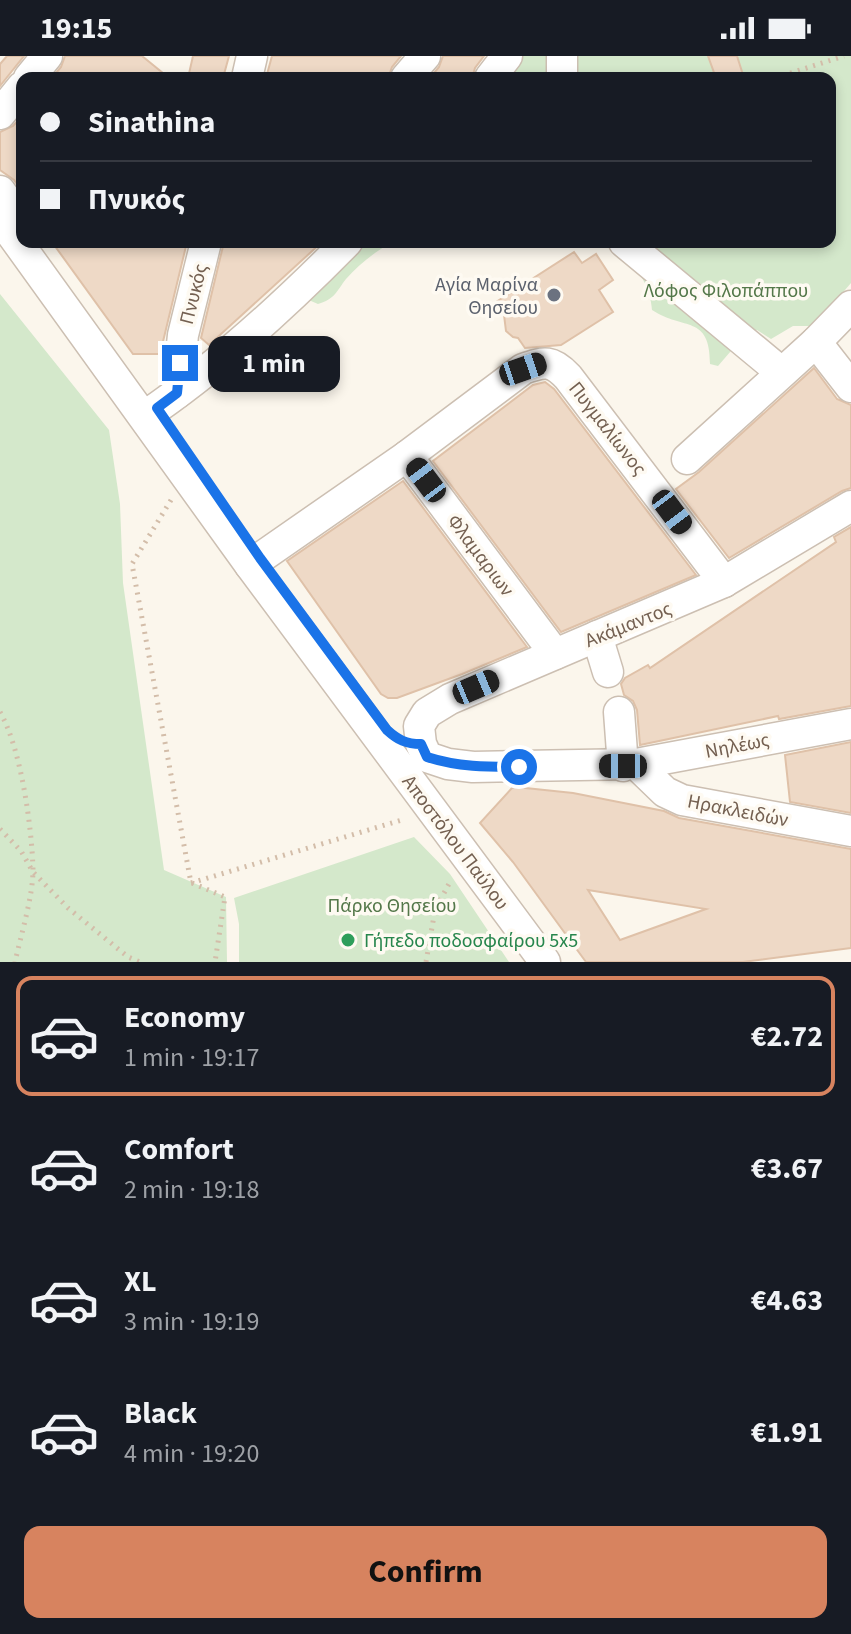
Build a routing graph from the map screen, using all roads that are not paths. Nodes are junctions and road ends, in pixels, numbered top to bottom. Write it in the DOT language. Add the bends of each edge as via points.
graph roads {
  1 [pos="47,56"];
  2 [pos="425,56"];
  3 [pos="507,56"];
  4 [pos="34,72"];
  5 [pos="411,72"];
  6 [pos="495,72"];
  7 [pos="16,94"];
  8 [pos="0,114"];
  9 [pos="0,191"];
  10 [pos="16,214"];
  11 [pos="0,218"];
  12 [pos="16,237"];
  13 [pos="26,248"];
  14 [pos="205,248"];
  15 [pos="341,248"];
  16 [pos="631,248"];
  17 [pos="851,306"];
  18 [pos="816,342"];
  19 [pos="781,372"];
  20 [pos="851,387"];
  21 [pos="160,406"];
  22 [pos="407,456"];
  23 [pos="687,459"];
  24 [pos="851,506"];
  25 [pos="255,562"];
  26 [pos="724,582"];
  27 [pos="597,636"];
  28 [pos="555,654"];
  29 [pos="608,672"];
  30 [pos="619,712"];
  31 [pos="851,724"];
  32 [pos="424,750"];
  33 [pos="630,765"];
  34 [pos="851,831"];
  35 [pos="545,962"];
  36 [pos="562,962"];
  1 -- 4 [label="street"];
  2 -- 5 [label="street"];
  3 -- 6 [label="street"];
  7 -- 8 [label="street"];
  9 -- 10 [label="street"];
  11 -- 12 [label="street, Αποστόλου Παύλου"];
  13 -- 21 [label="street, Αποστόλου Παύλου"];
  14 -- 21 [label="street, Πνυκός"];
  15 -- 21 [label="street" via="245,339"];
  16 -- 19 [label="street"];
  17 -- 18 [label="street"];
  18 -- 19 [label="street"];
  18 -- 20 [label="street"];
  19 -- 23 [label="street"];
  21 -- 25 [label="street, Αποστόλου Παύλου"];
  21 -- 25 [label="street, Αποστόλου Παύλου" via="189,478"];
  22 -- 25 [label="street"];
  22 -- 26 [label="street, Πυγμαλίωνος" via="523,369 556,365"];
  22 -- 28 [label="street, Φλαμαριων"];
  24 -- 26 [label="street, Ακάμαντος"];
  25 -- 32 [label="street, Αποστόλου Παύλου" via="387,730"];
  25 -- 35 [label="street, Αποστόλου Παύλου"];
  26 -- 27 [label="street, Ακάμαντος"];
  27 -- 28 [label="street, Ακάμαντος"];
  27 -- 29 [label="street"];
  28 -- 32 [label="street, Ακάμαντος" via="427,713 419,726"];
  30 -- 33 [label="street"];
  31 -- 33 [label="street, Νηλέως"];
  32 -- 33 [label="street" via="448,764 473,767"];
  32 -- 36 [label="street, Αποστόλου Παύλου" via="432,790"];
  33 -- 34 [label="street, Ηρακλειδών" via="682,800"];
}
